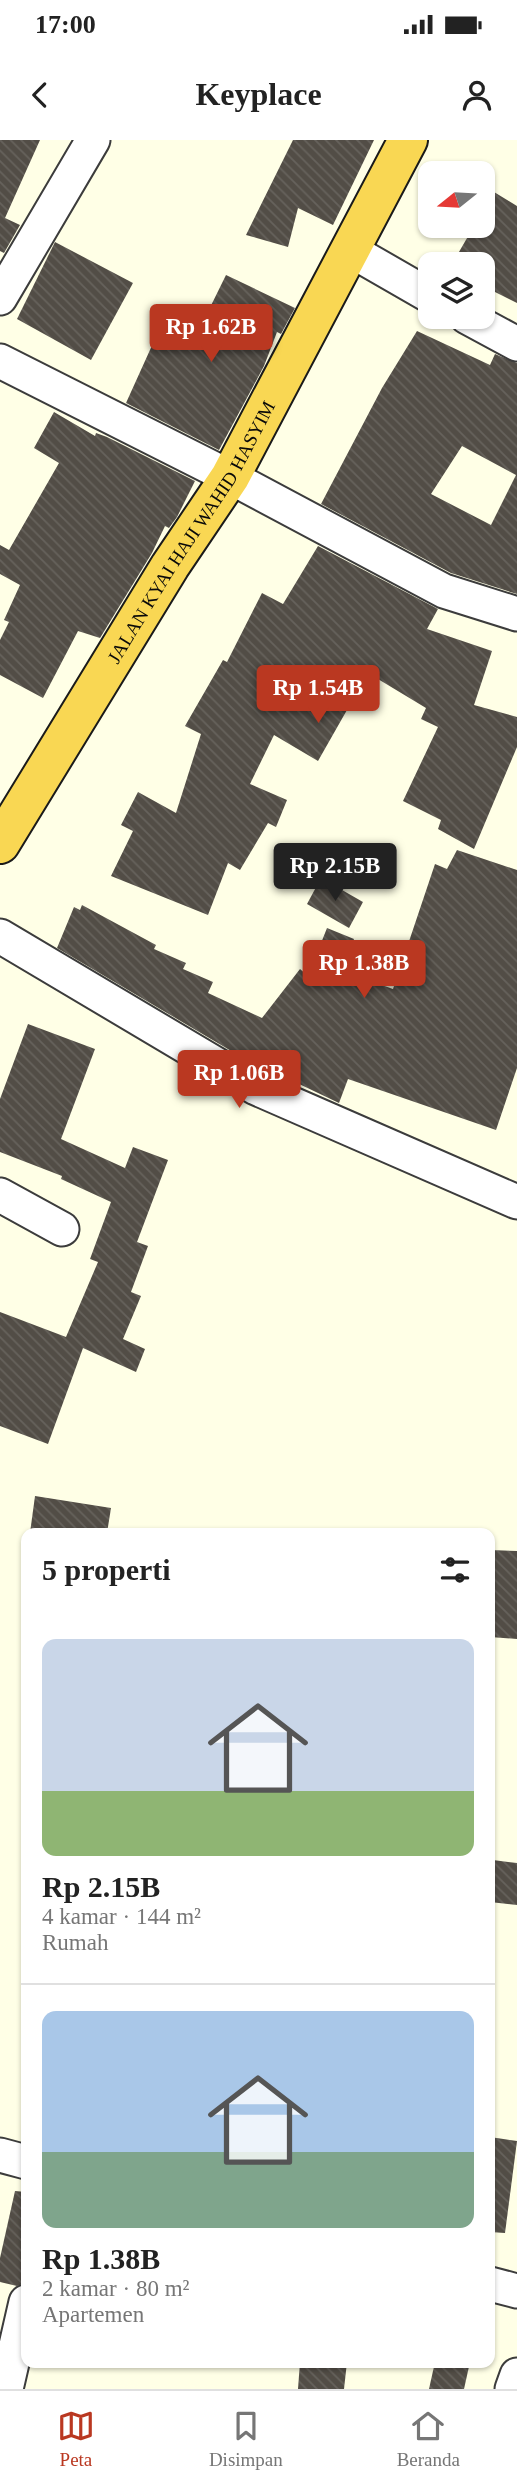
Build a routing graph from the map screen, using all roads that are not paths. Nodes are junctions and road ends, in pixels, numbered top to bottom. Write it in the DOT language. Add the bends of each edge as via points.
graph roads {
  1 [pos="93,140"];
  2 [pos="408,140"];
  3 [pos="350,250"];
  4 [pos="418,289"];
  5 [pos="0,298"];
  6 [pos="489,329"];
  7 [pos="517,344"];
  8 [pos="0,361"];
  9 [pos="230,477"];
  10 [pos="517,614"];
  11 [pos="0,844"];
  12 [pos="0,936"];
  13 [pos="0,1195"];
  14 [pos="517,1202"];
  15 [pos="62,1229"];
  16 [pos="0,2155"];
  17 [pos="21,2161"];
  18 [pos="495,2285"];
  19 [pos="517,2291"];
  20 [pos="21,2324"];
  21 [pos="517,2375"];
  22 [pos="6,2389"];
  23 [pos="512,2389"];
  1 -- 5 [label="street"];
  2 -- 3 [label="highway, JALAN KYAI HAJI WAHID HASYIM"];
  3 -- 4 [label="street"];
  3 -- 9 [label="highway, JALAN KYAI HAJI WAHID HASYIM"];
  6 -- 7 [label="street"];
  8 -- 9 [label="street"];
  9 -- 10 [label="street" via="444,591"];
  9 -- 11 [label="highway, JALAN KYAI HAJI WAHID HASYIM" via="170,566"];
  12 -- 14 [label="street" via="256,1088"];
  13 -- 15 [label="street"];
  16 -- 17 [label="street"];
  18 -- 19 [label="street"];
  20 -- 22 [label="street"];
  21 -- 23 [label="street"];
}
